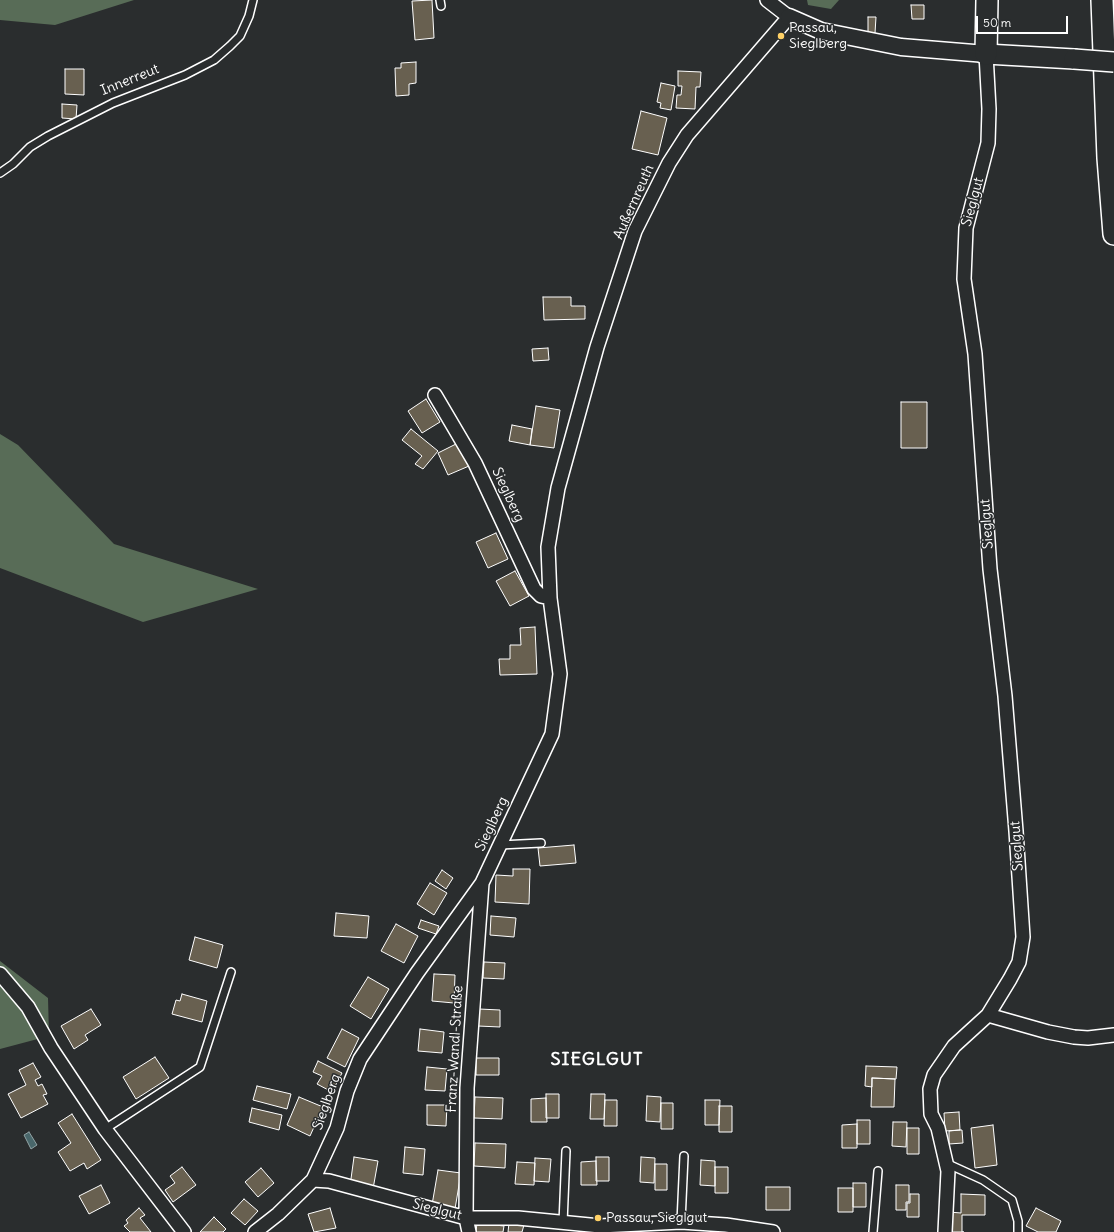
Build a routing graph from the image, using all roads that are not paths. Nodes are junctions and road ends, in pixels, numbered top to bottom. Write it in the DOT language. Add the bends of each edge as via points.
graph roads {
  1 [pos="253,0"];
  2 [pos="987,0"];
  3 [pos="1102,0"];
  4 [pos="772,2"];
  5 [pos="789,17"];
  6 [pos="986,54"];
  7 [pos="1114,62"];
  8 [pos="0,173"];
  9 [pos="1114,234"];
  10 [pos="435,395"];
  11 [pos="550,598"];
  12 [pos="541,844"];
  13 [pos="500,845"];
  14 [pos="482,883"];
  15 [pos="231,972"];
  16 [pos="0,974"];
  17 [pos="988,1015"];
  18 [pos="1114,1035"];
  19 [pos="105,1129"];
  20 [pos="566,1150"];
  21 [pos="684,1156"];
  22 [pos="948,1164"];
  23 [pos="878,1171"];
  24 [pos="313,1180"];
  25 [pos="466,1218"];
  26 [pos="681,1222"];
  27 [pos="563,1223"];
  28 [pos="184,1232"];
  29 [pos="255,1232"];
  30 [pos="469,1232"];
  31 [pos="773,1232"];
  32 [pos="874,1232"];
  33 [pos="945,1232"];
  34 [pos="1018,1232"];
  1 -- 8 [label="lane, Innerreut" via="240,36 214,60 185,75 113,103 48,136 30,147"];
  2 -- 6 [label="main road"];
  3 -- 9 [label="main road" via="1108,158"];
  4 -- 5 [label="street"];
  5 -- 6 [label="street" via="821,31 901,47"];
  5 -- 11 [label="street, Außernreuth" via="687,135 669,163 635,231 597,347 552,515 548,548"];
  6 -- 7 [label="main road, bridge"];
  6 -- 17 [label="street, Sieglgut" via="988,143 966,228 964,279 975,354 990,569 1005,696 1023,937 1019,962"];
  10 -- 11 [label="street, Sieglberg" via="476,463 534,589 541,596"];
  11 -- 13 [label="street, Sieglberg" via="560,674 552,734"];
  12 -- 13 [label="lane"];
  13 -- 14 [label="street, Sieglberg"];
  14 -- 24 [label="street, Sieglberg" via="360,1059 336,1128"];
  14 -- 25 [label="street, Franz-Wandl-Straße" via="467,1088"];
  15 -- 19 [label="lane" via="200,1067"];
  16 -- 19 [label="street" via="28,1007 51,1048"];
  17 -- 18 [label="street" via="1074,1037"];
  17 -- 22 [label="street, Sieglgut" via="954,1046 934,1075 930,1089 930,1109"];
  19 -- 28 [label="street"];
  20 -- 27 [label="lane"];
  21 -- 26 [label="lane"];
  22 -- 33 [label="street, Sieglgut"];
  22 -- 34 [label="lane" via="983,1180 1012,1200 1018,1221"];
  23 -- 32 [label="lane"];
  24 -- 25 [label="street, Sieglgut" via="329,1181"];
  24 -- 29 [label="street, Sieglberg"];
  25 -- 27 [label="street, Sieglgut" via="518,1218"];
  25 -- 30 [label="street, Franz-Wandl-Straße"];
  26 -- 27 [label="street, Sieglgut" via="600,1226"];
  26 -- 31 [label="street, Sieglgut"];
}
